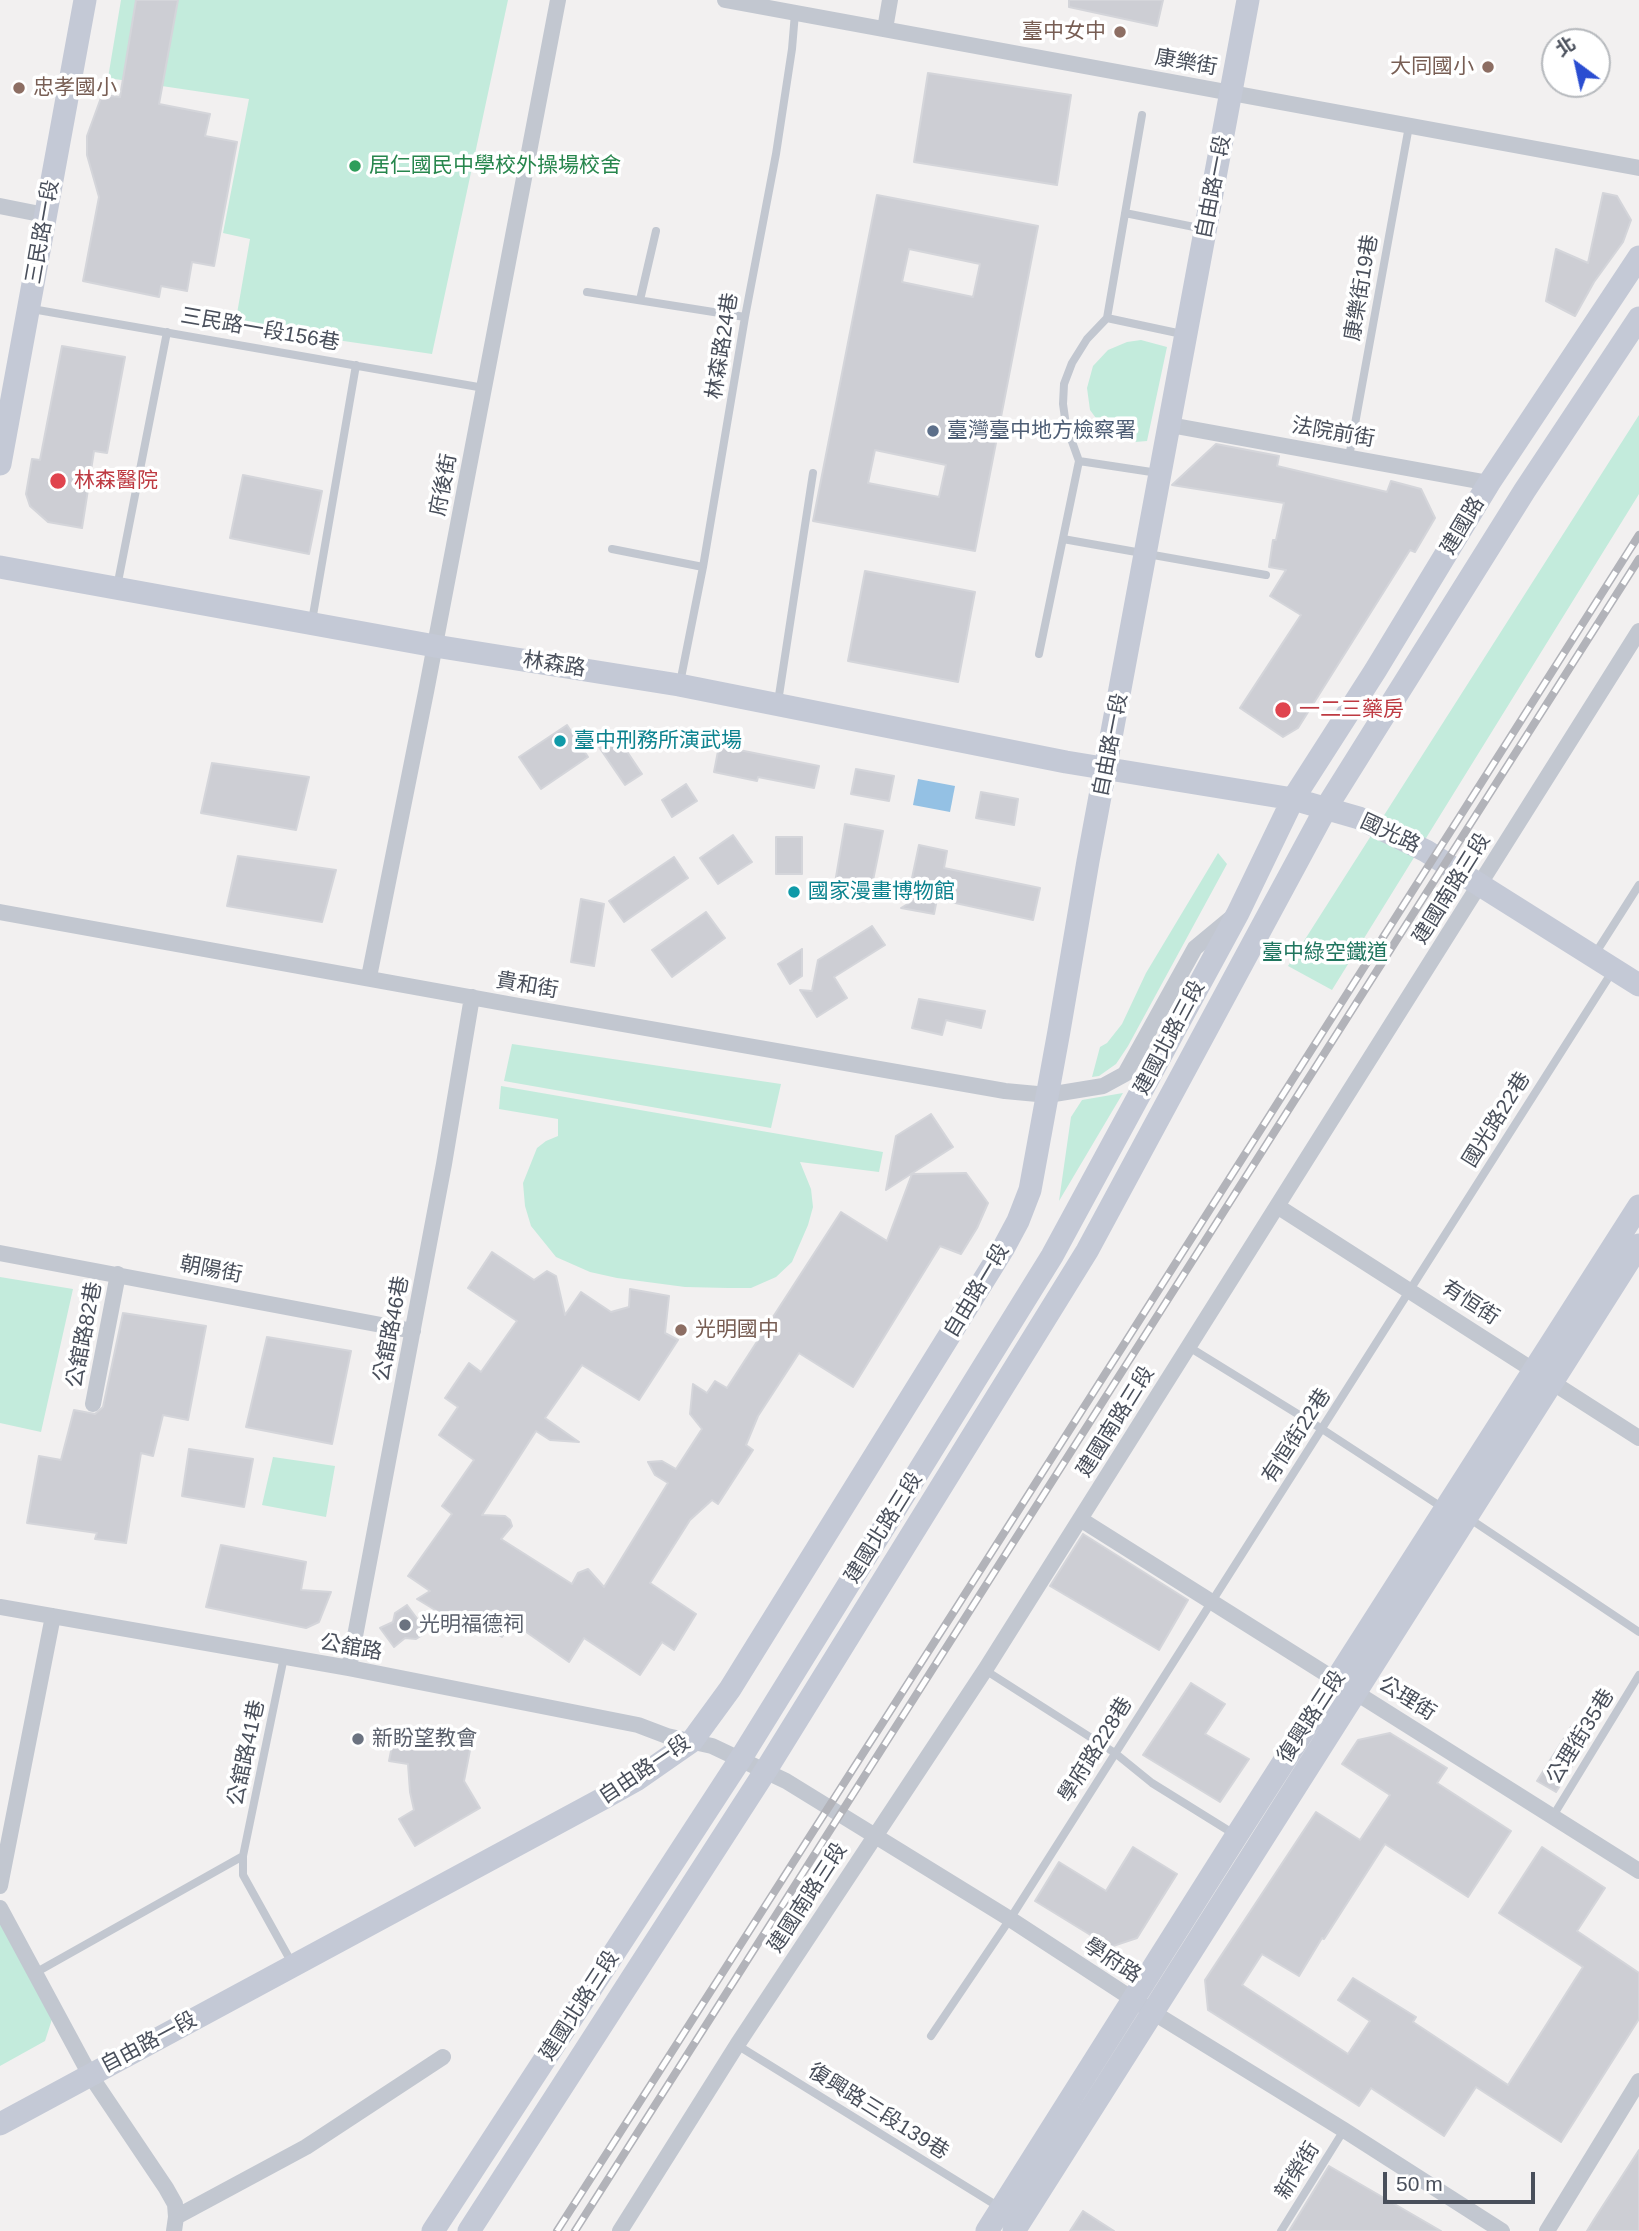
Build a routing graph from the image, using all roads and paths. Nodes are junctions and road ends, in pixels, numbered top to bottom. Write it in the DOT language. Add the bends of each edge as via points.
graph roads {
  1 [pos="85,0"];
  2 [pos="558,0"];
  3 [pos="725,0"];
  4 [pos="890,0"];
  5 [pos="1248,0"];
  6 [pos="795,12"];
  7 [pos="885,29"];
  8 [pos="1231,93"];
  9 [pos="1142,115"];
  10 [pos="1410,125"];
  11 [pos="1639,168"];
  12 [pos="0,206"];
  13 [pos="1125,213"];
  14 [pos="45,215"];
  15 [pos="1206,229"];
  16 [pos="656,231"];
  17 [pos="1639,257"];
  18 [pos="587,292"];
  19 [pos="640,300"];
  20 [pos="29,308"];
  21 [pos="745,317"];
  22 [pos="1107,318"];
  23 [pos="1639,318"];
  24 [pos="167,332"];
  25 [pos="1186,335"];
  26 [pos="356,365"];
  27 [pos="484,388"];
  28 [pos="1170,425"];
  29 [pos="1349,457"];
  30 [pos="1079,461"];
  31 [pos="0,464"];
  32 [pos="813,473"];
  33 [pos="1161,474"];
  34 [pos="1489,483"];
  35 [pos="1063,539"];
  36 [pos="612,549"];
  37 [pos="1146,555"];
  38 [pos="0,567"];
  39 [pos="702,567"];
  40 [pos="1266,575"];
  41 [pos="117,587"];
  42 [pos="311,624"];
  43 [pos="1639,631"];
  44 [pos="435,646"];
  45 [pos="1039,654"];
  46 [pos="679,685"];
  47 [pos="778,704"];
  48 [pos="1107,768"];
  49 [pos="1293,799"];
  50 [pos="1325,808"];
  51 [pos="1479,884"];
  52 [pos="1639,884"];
  53 [pos="0,912"];
  54 [pos="1238,913"];
  55 [pos="1593,957"];
  56 [pos="1614,970"];
  57 [pos="369,977"];
  58 [pos="1639,985"];
  59 [pos="472,997"];
  60 [pos="1048,1095"];
  61 [pos="1278,1206"];
  62 [pos="1639,1206"];
  63 [pos="1639,1245"];
  64 [pos="0,1253"];
  65 [pos="118,1274"];
  66 [pos="1411,1290"];
  67 [pos="413,1331"];
  68 [pos="1189,1347"];
  69 [pos="1543,1376"];
  70 [pos="93,1404"];
  71 [pos="1322,1429"];
  72 [pos="1639,1438"];
  73 [pos="1446,1509"];
  74 [pos="1467,1518"];
  75 [pos="1080,1519"];
  76 [pos="1211,1600"];
  77 [pos="0,1607"];
  78 [pos="53,1616"];
  79 [pos="1639,1632"];
  80 [pos="284,1657"];
  81 [pos="349,1668"];
  82 [pos="985,1670"];
  83 [pos="1639,1675"];
  84 [pos="1336,1679"];
  85 [pos="1356,1692"];
  86 [pos="692,1741"];
  87 [pos="1115,1753"];
  88 [pos="741,1758"];
  89 [pos="766,1770"];
  90 [pos="1553,1816"];
  91 [pos="1237,1835"];
  92 [pos="873,1836"];
  93 [pos="243,1856"];
  94 [pos="1639,1871"];
  95 [pos="0,1886"];
  96 [pos="0,1908"];
  97 [pos="1010,1919"];
  98 [pos="293,1966"];
  99 [pos="35,1973"];
  100 [pos="1133,2000"];
  101 [pos="1154,2013"];
  102 [pos="931,2036"];
  103 [pos="737,2045"];
  104 [pos="443,2057"];
  105 [pos="90,2075"];
  106 [pos="1639,2081"];
  107 [pos="0,2124"];
  108 [pos="1344,2130"];
  109 [pos="1002,2208"];
  110 [pos="175,2224"];
  111 [pos="433,2231"];
  112 [pos="469,2231"];
  113 [pos="620,2231"];
  114 [pos="987,2231"];
  115 [pos="1014,2231"];
  116 [pos="1281,2231"];
  117 [pos="1502,2231"];
  118 [pos="1547,2231"];
  1 -- 14 [label="street, 三民路一段"];
  2 -- 27 [label="street, 府後街"];
  3 -- 6 [label="street, 康樂街"];
  4 -- 7 [label="street"];
  5 -- 8 [label="street, 自由路一段"];
  6 -- 7 [label="street, 康樂街"];
  6 -- 21 [label="lane, 林森路24巷" via="776,154"];
  7 -- 8 [label="street, 康樂街"];
  8 -- 10 [label="street, 康樂街"];
  8 -- 15 [label="street, 自由路一段"];
  9 -- 13 [label="lane"];
  10 -- 11 [label="street, 康樂街"];
  10 -- 29 [label="lane, 康樂街19巷"];
  12 -- 14 [label="street"];
  13 -- 15 [label="lane"];
  13 -- 22 [label="lane"];
  14 -- 20 [label="street, 三民路一段"];
  15 -- 25 [label="street, 自由路一段"];
  16 -- 19 [label="lane"];
  17 -- 34 [label="street, 建國路"];
  18 -- 19 [label="lane"];
  19 -- 21 [label="lane"];
  20 -- 24 [label="lane, 三民路一段156巷"];
  20 -- 31 [label="street, 三民路一段"];
  21 -- 39 [label="lane, 林森路24巷"];
  22 -- 25 [label="lane"];
  22 -- 30 [label="lane" via="1087,339 1064,384 1066,425"];
  23 -- 50 [label="street, 建國路"];
  24 -- 26 [label="lane, 三民路一段156巷"];
  24 -- 41 [label="lane"];
  25 -- 28 [label="street, 自由路一段"];
  26 -- 27 [label="lane, 三民路一段156巷"];
  26 -- 42 [label="lane"];
  27 -- 44 [label="street, 府後街"];
  28 -- 29 [label="street, 法院前街"];
  28 -- 33 [label="street, 自由路一段"];
  29 -- 34 [label="street, 法院前街"];
  30 -- 33 [label="lane"];
  30 -- 35 [label="lane"];
  32 -- 47 [label="lane"];
  33 -- 37 [label="street, 自由路一段"];
  34 -- 49 [label="street, 建國路"];
  35 -- 37 [label="lane"];
  35 -- 45 [label="lane"];
  36 -- 39 [label="lane"];
  37 -- 40 [label="lane"];
  37 -- 48 [label="street, 自由路一段"];
  38 -- 41 [label="street, 林森路"];
  39 -- 46 [label="lane, 林森路24巷"];
  41 -- 42 [label="street, 林森路"];
  42 -- 44 [label="street, 林森路"];
  43 -- 51 [label="street, 建國南路三段"];
  44 -- 46 [label="street, 林森路"];
  44 -- 57 [label="street, 府後街"];
  46 -- 47 [label="street, 林森路"];
  47 -- 48 [label="street, 林森路"];
  48 -- 49 [label="street, 國光路"];
  48 -- 60 [label="street, 自由路一段"];
  49 -- 50 [label="street, 國光路"];
  49 -- 54 [label="street, 建國北路三段"];
  50 -- 51 [label="street, 國光路" via="1359,818 1426,851"];
  50 -- 89 [label="street, 建國北路三段" via="1087,1251"];
  51 -- 55 [label="street, 國光路"];
  51 -- 61 [label="street, 建國南路三段"];
  52 -- 55 [label="lane"];
  53 -- 57 [label="street, 貴和街"];
  54 -- 60 [label="street, 貴和街" via="1195,948 1125,1074 1103,1086"];
  54 -- 88 [label="street, 建國北路三段" via="1052,1256"];
  55 -- 56 [label="street, 國光路"];
  56 -- 58 [label="street, 國光路"];
  56 -- 66 [label="lane, 國光路22巷"];
  57 -- 59 [label="street, 貴和街"];
  59 -- 60 [label="street, 貴和街"];
  59 -- 67 [label="street, 公舘路46巷"];
  60 -- 86 [label="street, 自由路一段" via="1030,1190 1003,1249 730,1689"];
  61 -- 66 [label="street, 有恒街"];
  61 -- 68 [label="street, 建國南路三段"];
  62 -- 69 [label="street, 復興路三段"];
  63 -- 69 [label="street, 復興路三段"];
  64 -- 65 [label="street, 朝陽街"];
  65 -- 67 [label="street, 朝陽街"];
  65 -- 70 [label="street, 公舘路82巷"];
  66 -- 69 [label="street, 有恒街"];
  66 -- 71 [label="lane, 有恒街22巷"];
  67 -- 81 [label="street, 公舘路46巷"];
  68 -- 71 [label="lane"];
  68 -- 75 [label="street, 建國南路三段"];
  69 -- 72 [label="street, 有恒街"];
  69 -- 73 [label="street, 復興路三段"];
  69 -- 74 [label="street, 復興路三段"];
  71 -- 73 [label="lane"];
  71 -- 76 [label="lane, 有恒街22巷"];
  73 -- 84 [label="street, 復興路三段"];
  74 -- 79 [label="lane"];
  74 -- 85 [label="street, 復興路三段"];
  75 -- 76 [label="street, 公理街"];
  75 -- 82 [label="street, 建國南路三段"];
  76 -- 84 [label="street, 公理街"];
  76 -- 87 [label="lane, 學府路228巷"];
  77 -- 78 [label="street, 公舘路"];
  78 -- 80 [label="street, 公舘路"];
  78 -- 95 [label="street"];
  80 -- 81 [label="street, 公舘路"];
  80 -- 93 [label="lane, 公舘路41巷"];
  81 -- 86 [label="street, 公舘路" via="638,1725"];
  82 -- 87 [label="lane"];
  82 -- 92 [label="street, 建國南路三段"];
  83 -- 90 [label="lane, 公理街35巷"];
  84 -- 85 [label="street, 公理街"];
  84 -- 91 [label="street, 復興路三段"];
  85 -- 90 [label="street, 公理街"];
  85 -- 101 [label="street, 復興路三段"];
  86 -- 88 [label="street, 學府路"];
  86 -- 98 [label="street, 自由路一段" via="615,1793"];
  87 -- 91 [label="lane" via="1152,1783"];
  87 -- 97 [label="lane, 學府路228巷"];
  88 -- 89 [label="street, 學府路"];
  88 -- 111 [label="street, 建國北路三段"];
  89 -- 92 [label="street, 學府路"];
  89 -- 112 [label="street, 建國北路三段"];
  90 -- 94 [label="street, 公理街"];
  91 -- 100 [label="street, 復興路三段"];
  92 -- 97 [label="street, 學府路"];
  92 -- 103 [label="street, 建國南路三段"];
  93 -- 98 [label="lane" via="243,1875"];
  93 -- 99 [label="lane"];
  96 -- 99 [label="street"];
  97 -- 100 [label="street, 學府路"];
  97 -- 102 [label="lane, 學府路228巷"];
  98 -- 105 [label="street, 自由路一段"];
  99 -- 105 [label="street"];
  100 -- 101 [label="street, 學府路"];
  100 -- 109 [label="street, 復興路三段"];
  101 -- 108 [label="street, 學府路"];
  101 -- 115 [label="street, 復興路三段"];
  103 -- 109 [label="lane, 復興路三段139巷"];
  103 -- 113 [label="street, 建國南路三段"];
  104 -- 110 [label="street" via="306,2147"];
  105 -- 107 [label="street, 自由路一段"];
  105 -- 110 [label="street" via="166,2188 175,2204"];
  106 -- 118 [label="street"];
  108 -- 116 [label="lane, 新榮街"];
  108 -- 117 [label="street, 學府路"];
  109 -- 114 [label="street, 復興路三段"];
}
